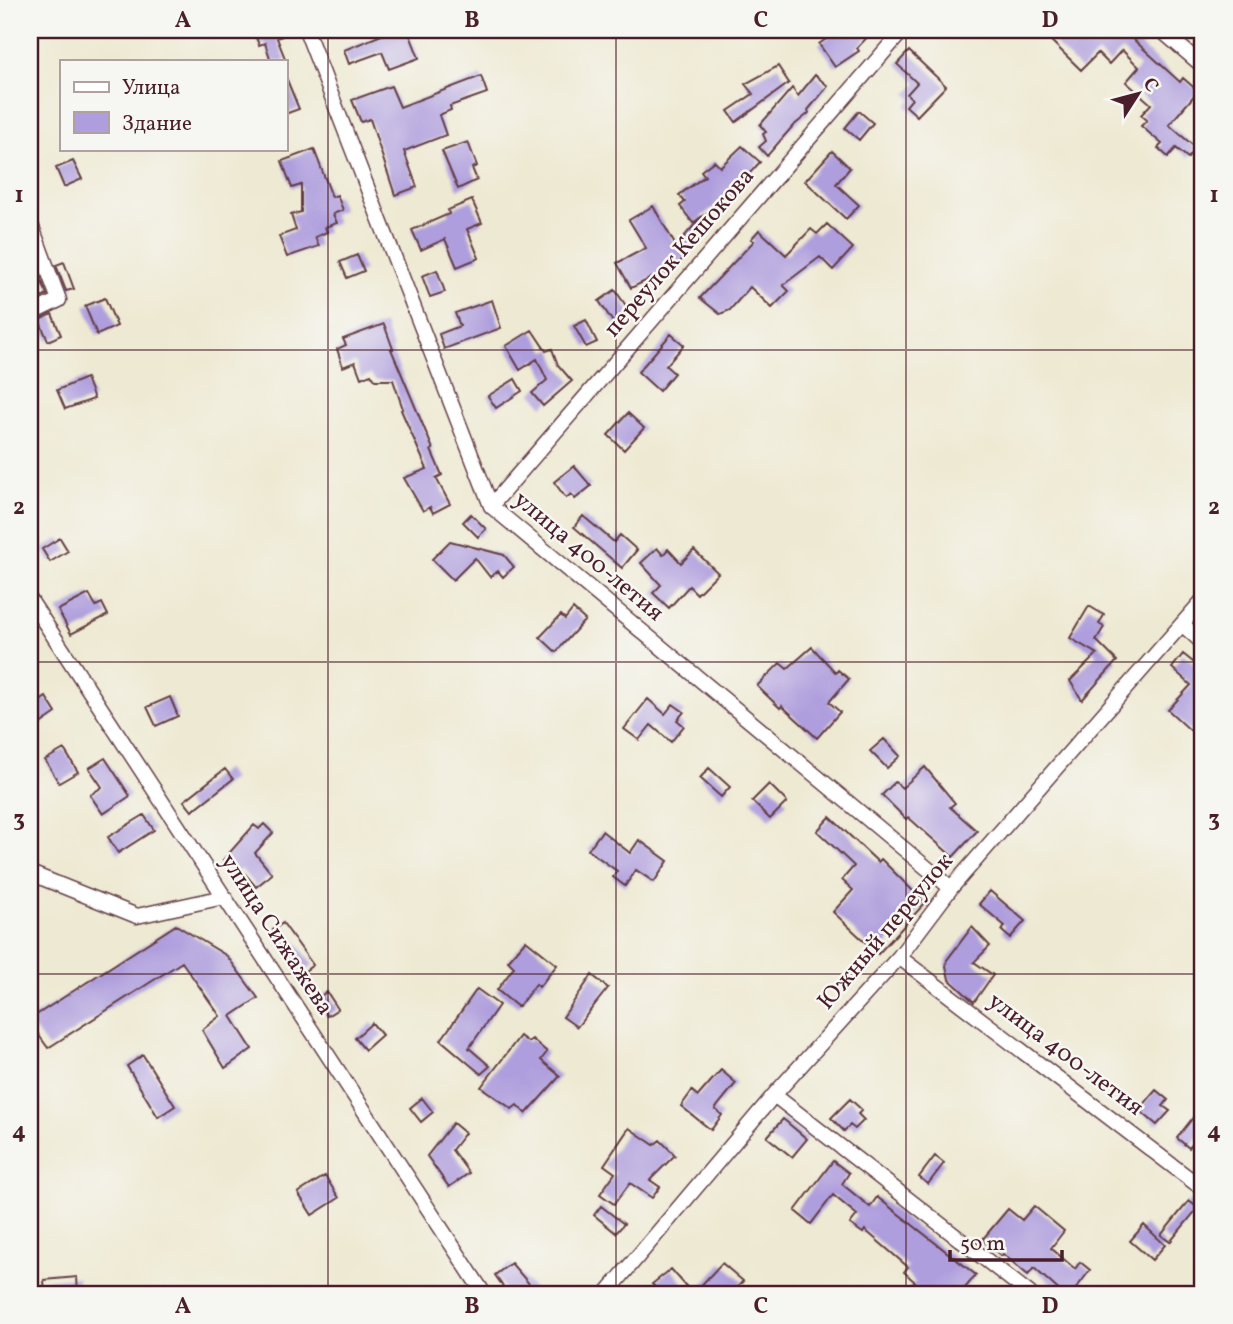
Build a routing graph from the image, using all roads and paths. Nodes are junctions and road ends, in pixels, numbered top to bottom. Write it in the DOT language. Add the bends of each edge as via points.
graph roads {
  1 [pos="306,30"];
  2 [pos="903,30"];
  3 [pos="1161,30"];
  4 [pos="1203,66"];
  5 [pos="30,222"];
  6 [pos="30,314"];
  7 [pos="491,506"];
  8 [pos="30,600"];
  9 [pos="1203,600"];
  10 [pos="1182,624"];
  11 [pos="1203,643"];
  12 [pos="30,873"];
  13 [pos="951,888"];
  14 [pos="224,897"];
  15 [pos="899,957"];
  16 [pos="774,1096"];
  17 [pos="1203,1189"];
  18 [pos="484,1294"];
  19 [pos="606,1294"];
  20 [pos="1030,1294"];
  1 -- 7 [label="street, улица 400-летия"];
  2 -- 7 [label="street, переулок Кешокова"];
  3 -- 4 [label="street"];
  5 -- 6 [label="street" via="59,300"];
  7 -- 13 [label="street, улица 400-летия"];
  8 -- 14 [label="street, улица Сижажева"];
  9 -- 10 [label="street, Южный переулок"];
  10 -- 11 [label="street"];
  10 -- 13 [label="street, Южный переулок"];
  12 -- 14 [label="street" via="137,916"];
  13 -- 15 [label="street, Южный переулок"];
  14 -- 18 [label="street, улица Сижажева"];
  15 -- 16 [label="street, Южный переулок"];
  15 -- 17 [label="street, улица 400-летия"];
  16 -- 19 [label="street, Южный переулок"];
  16 -- 20 [label="street"];
}
